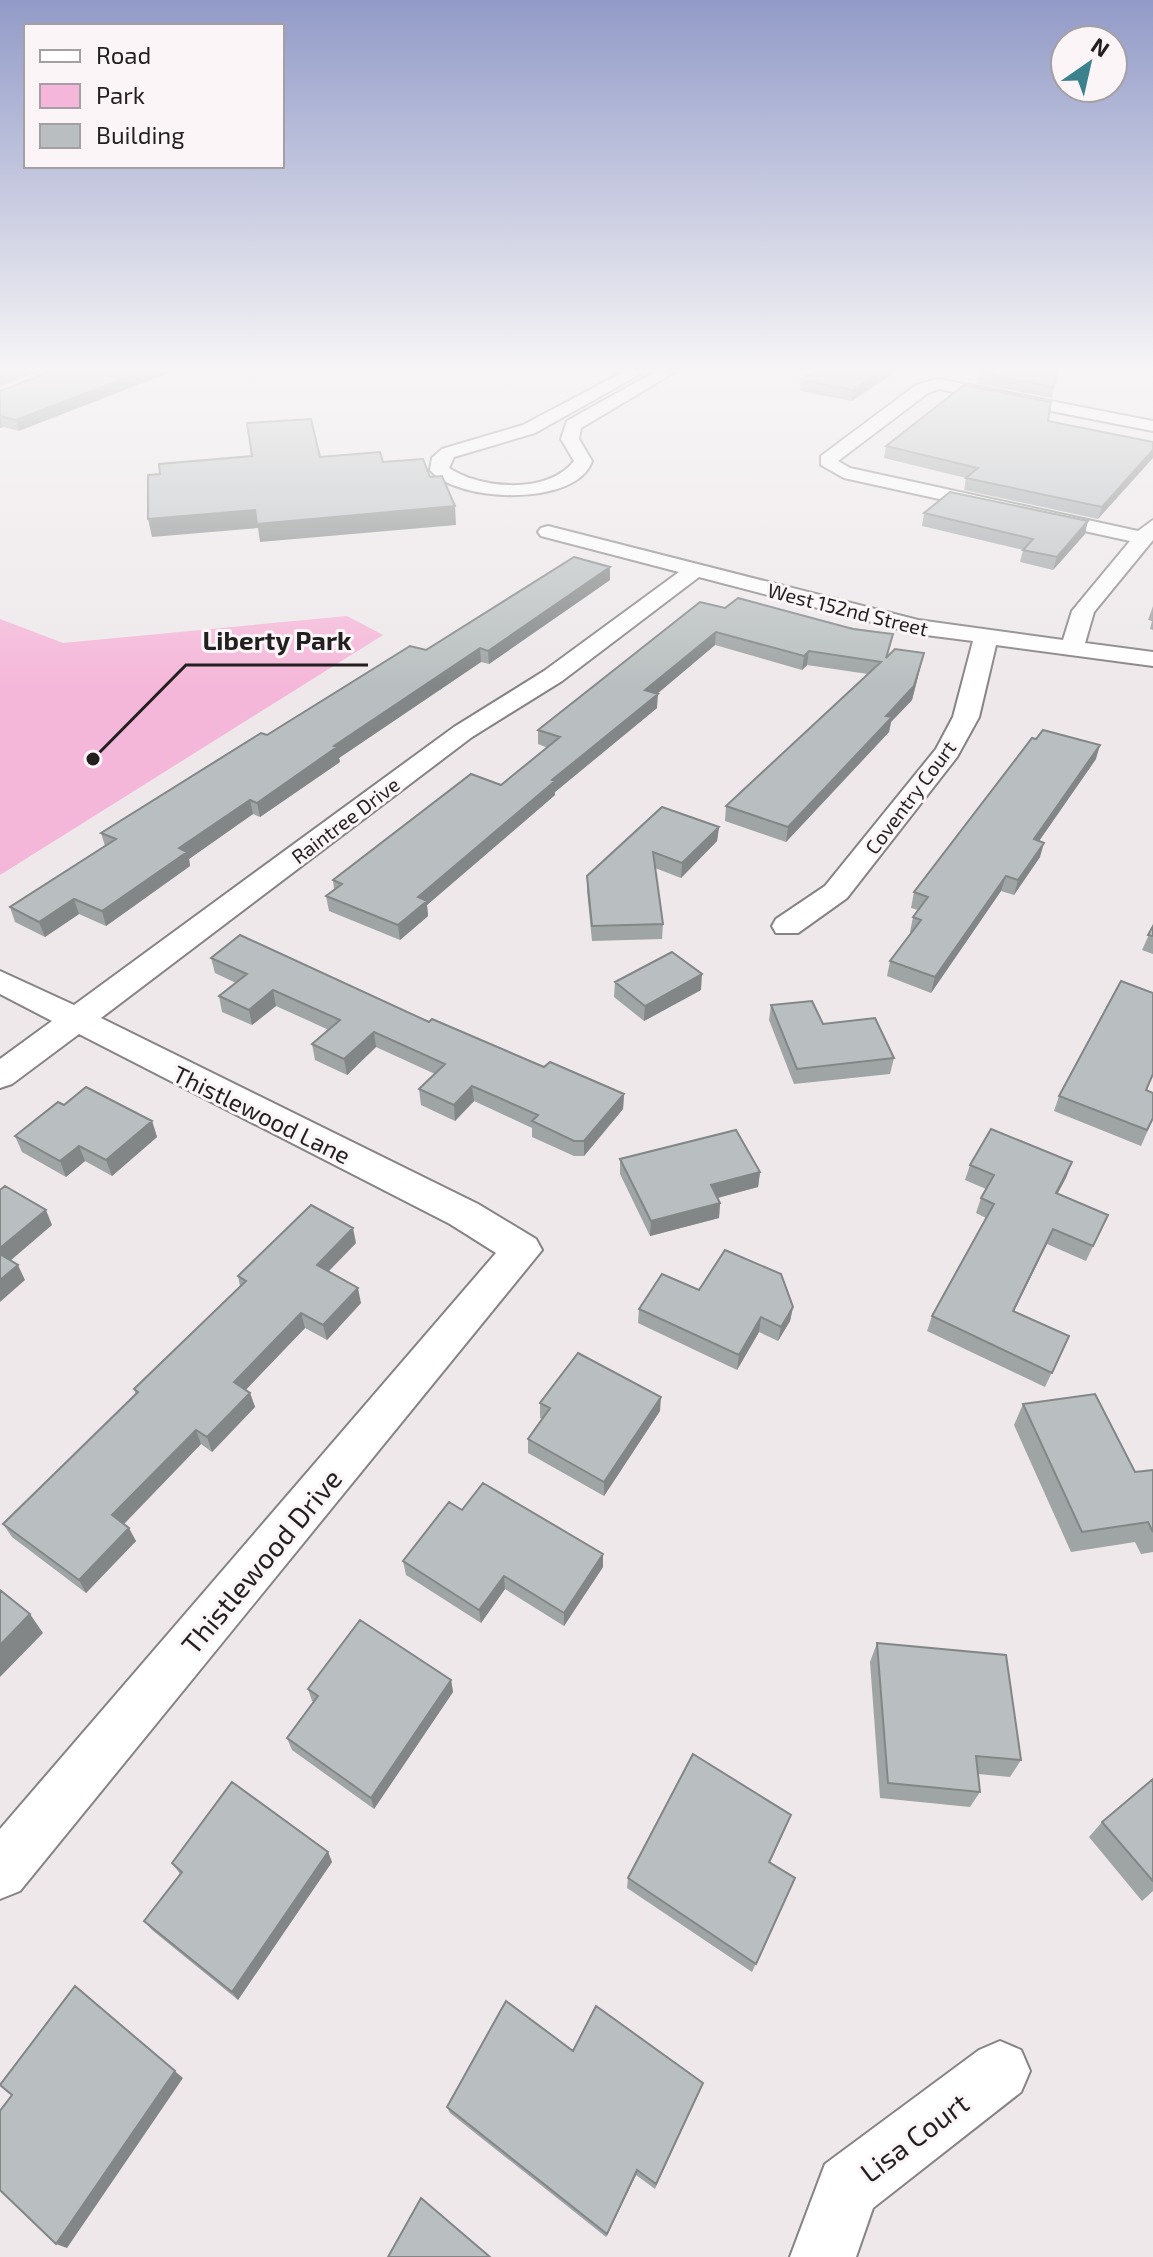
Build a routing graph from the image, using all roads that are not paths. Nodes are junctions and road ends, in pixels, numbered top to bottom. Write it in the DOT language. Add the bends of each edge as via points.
graph roads {
  1 [pos="447,475"];
  2 [pos="570,475"];
  3 [pos="861,475"];
  4 [pos="548,532"];
  5 [pos="1148,532"];
  6 [pos="694,571"];
  7 [pos="986,638"];
  8 [pos="1072,648"];
  9 [pos="1153,659"];
  10 [pos="787,926"];
  11 [pos="0,981"];
  12 [pos="73,1021"];
  13 [pos="0,1076"];
  14 [pos="522,1250"];
  15 [pos="0,1871"];
  16 [pos="1000,2071"];
  17 [pos="823,2257"];
  1 -- 2 [label="street" via="486,489 526,487"];
  3 -- 5 [label="street"];
  4 -- 6 [label="street, West 152nd Street"];
  5 -- 8 [label="street" via="1083,611"];
  6 -- 7 [label="street, West 152nd Street" via="879,618"];
  6 -- 12 [label="street, Raintree Drive" via="553,676 463,732"];
  7 -- 8 [label="street, West 152nd Street"];
  7 -- 10 [label="street, Coventry Court" via="966,717 948,751 836,892"];
  8 -- 9 [label="street, West 152nd Street"];
  11 -- 12 [label="street, Thistlewood Lane"];
  12 -- 13 [label="street, Raintree Drive"];
  12 -- 14 [label="street, Thistlewood Lane" via="464,1214"];
  14 -- 15 [label="street, Thistlewood Drive"];
  16 -- 17 [label="street, Lisa Court" via="848,2187"];
}
